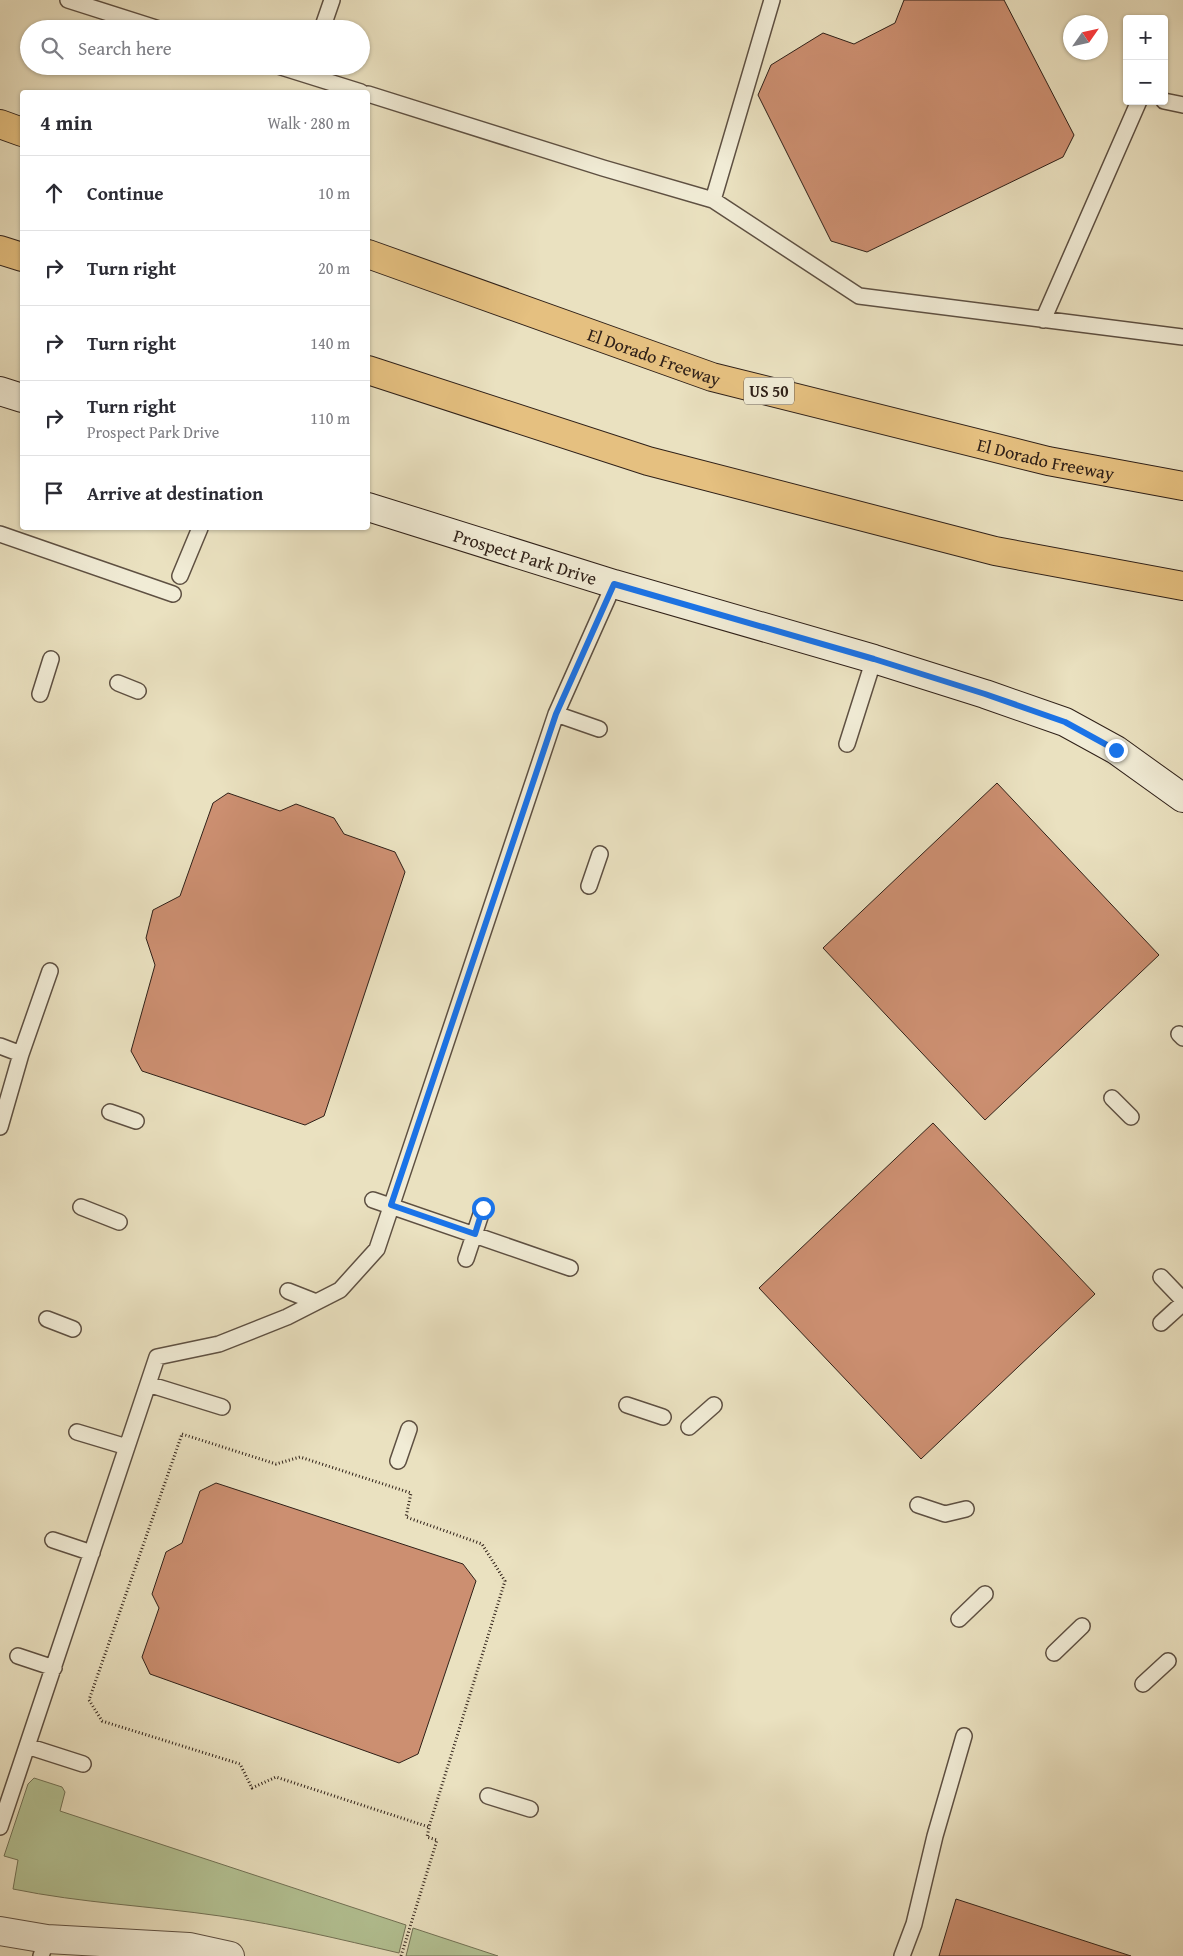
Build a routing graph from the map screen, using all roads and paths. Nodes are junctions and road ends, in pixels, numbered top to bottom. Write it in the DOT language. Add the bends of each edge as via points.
graph roads {
  1 [pos="68,0"];
  2 [pos="332,0"];
  3 [pos="772,0"];
  4 [pos="131,20"];
  5 [pos="325,20"];
  6 [pos="318,75"];
  7 [pos="356,90"];
  8 [pos="370,95"];
  9 [pos="1168,101"];
  10 [pos="1137,105"];
  11 [pos="1183,105"];
  12 [pos="0,124"];
  13 [pos="20,131"];
  14 [pos="713,200"];
  15 [pos="0,250"];
  16 [pos="370,255"];
  17 [pos="20,256"];
  18 [pos="1043,320"];
  19 [pos="1183,337"];
  20 [pos="370,371"];
  21 [pos="0,391"];
  22 [pos="20,397"];
  23 [pos="1183,486"];
  24 [pos="370,508"];
  25 [pos="199,530"];
  26 [pos="0,534"];
  27 [pos="180,576"];
  28 [pos="614,584"];
  29 [pos="1183,586"];
  30 [pos="173,594"];
  31 [pos="51,659"];
  32 [pos="874,659"];
  33 [pos="118,683"];
  34 [pos="138,691"];
  35 [pos="40,694"];
  36 [pos="556,714"];
  37 [pos="599,729"];
  38 [pos="847,744"];
  39 [pos="1183,798"];
  40 [pos="600,854"];
  41 [pos="589,886"];
  42 [pos="50,971"];
  43 [pos="0,1046"];
  44 [pos="21,1054"];
  45 [pos="1112,1098"];
  46 [pos="110,1112"];
  47 [pos="1131,1117"];
  48 [pos="136,1121"];
  49 [pos="0,1127"];
  50 [pos="373,1200"];
  51 [pos="391,1205"];
  52 [pos="81,1207"];
  53 [pos="483,1208"];
  54 [pos="119,1222"];
  55 [pos="475,1234"];
  56 [pos="466,1259"];
  57 [pos="570,1268"];
  58 [pos="1161,1277"];
  59 [pos="288,1290"];
  60 [pos="316,1302"];
  61 [pos="1183,1302"];
  62 [pos="47,1319"];
  63 [pos="1161,1323"];
  64 [pos="74,1329"];
  65 [pos="148,1384"];
  66 [pos="627,1405"];
  67 [pos="714,1405"];
  68 [pos="222,1407"];
  69 [pos="663,1417"];
  70 [pos="689,1426"];
  71 [pos="409,1429"];
  72 [pos="77,1432"];
  73 [pos="127,1447"];
  74 [pos="398,1461"];
  75 [pos="918,1505"];
  76 [pos="966,1509"];
  77 [pos="53,1540"];
  78 [pos="92,1553"];
  79 [pos="986,1594"];
  80 [pos="959,1619"];
  81 [pos="1082,1626"];
  82 [pos="1054,1652"];
  83 [pos="18,1656"];
  84 [pos="1168,1661"];
  85 [pos="54,1668"];
  86 [pos="1143,1684"];
  87 [pos="964,1736"];
  88 [pos="27,1746"];
  89 [pos="83,1764"];
  90 [pos="488,1796"];
  91 [pos="530,1809"];
  92 [pos="0,1826"];
  93 [pos="429,1827"];
  94 [pos="0,1931"];
  95 [pos="44,1947"];
  96 [pos="97,1949"];
  97 [pos="230,1956"];
  98 [pos="401,1956"];
  99 [pos="902,1956"];
  1 -- 4 [label="lane"];
  2 -- 5 [label="lane"];
  3 -- 14 [label="lane"];
  6 -- 7 [label="lane"];
  8 -- 14 [label="lane"];
  9 -- 11 [label="lane"];
  10 -- 18 [label="lane"];
  12 -- 13 [label="highway"];
  14 -- 18 [label="lane" via="859,296"];
  15 -- 17 [label="highway"];
  16 -- 23 [label="highway, El Dorado Freeway / US 50" via="712,377 1048,461"];
  18 -- 19 [label="lane"];
  20 -- 29 [label="highway" via="648,461 995,551"];
  21 -- 22 [label="street"];
  24 -- 28 [label="street, Prospect Park Drive"];
  25 -- 27 [label="lane"];
  26 -- 30 [label="lane"];
  28 -- 32 [label="street, Prospect Park Drive"];
  28 -- 36 [label="lane"];
  31 -- 35 [label="lane"];
  32 -- 38 [label="lane"];
  32 -- 39 [label="street, Prospect Park Drive" via="1065,722 1116,750"];
  33 -- 34 [label="lane"];
  36 -- 37 [label="lane"];
  36 -- 51 [label="lane"];
  40 -- 41 [label="lane"];
  42 -- 44 [label="lane"];
  43 -- 44 [label="lane"];
  44 -- 49 [label="lane"];
  45 -- 47 [label="lane"];
  46 -- 48 [label="lane"];
  50 -- 51 [label="lane"];
  51 -- 55 [label="lane"];
  51 -- 60 [label="lane" via="377,1249 340,1290"];
  52 -- 54 [label="lane"];
  53 -- 55 [label="lane"];
  55 -- 56 [label="lane"];
  55 -- 57 [label="lane"];
  58 -- 61 [label="lane"];
  59 -- 60 [label="lane"];
  60 -- 65 [label="lane" via="288,1317 219,1344 157,1357"];
  61 -- 63 [label="lane"];
  62 -- 64 [label="lane"];
  65 -- 68 [label="lane"];
  65 -- 73 [label="lane"];
  66 -- 69 [label="lane"];
  67 -- 70 [label="lane"];
  71 -- 74 [label="lane"];
  72 -- 73 [label="lane"];
  73 -- 78 [label="lane"];
  75 -- 76 [label="lane" via="944,1514"];
  77 -- 78 [label="lane"];
  78 -- 85 [label="lane"];
  79 -- 80 [label="lane"];
  81 -- 82 [label="lane"];
  83 -- 85 [label="lane"];
  84 -- 86 [label="lane"];
  85 -- 88 [label="lane"];
  87 -- 99 [label="lane" via="914,1924"];
  88 -- 89 [label="lane"];
  88 -- 92 [label="lane"];
  90 -- 91 [label="lane"];
  93 -- 93 [label="path" via="505,1581 482,1544 406,1517 411,1493 300,1457 276,1464 182,1434 89,1700 102,1721 240,1764 252,1788 276,1777"];
  93 -- 98 [label="path" via="427,1836 438,1840"];
  94 -- 95 [label="street"];
  95 -- 96 [label="street"];
  96 -- 97 [label="street" via="189,1947"];
}
